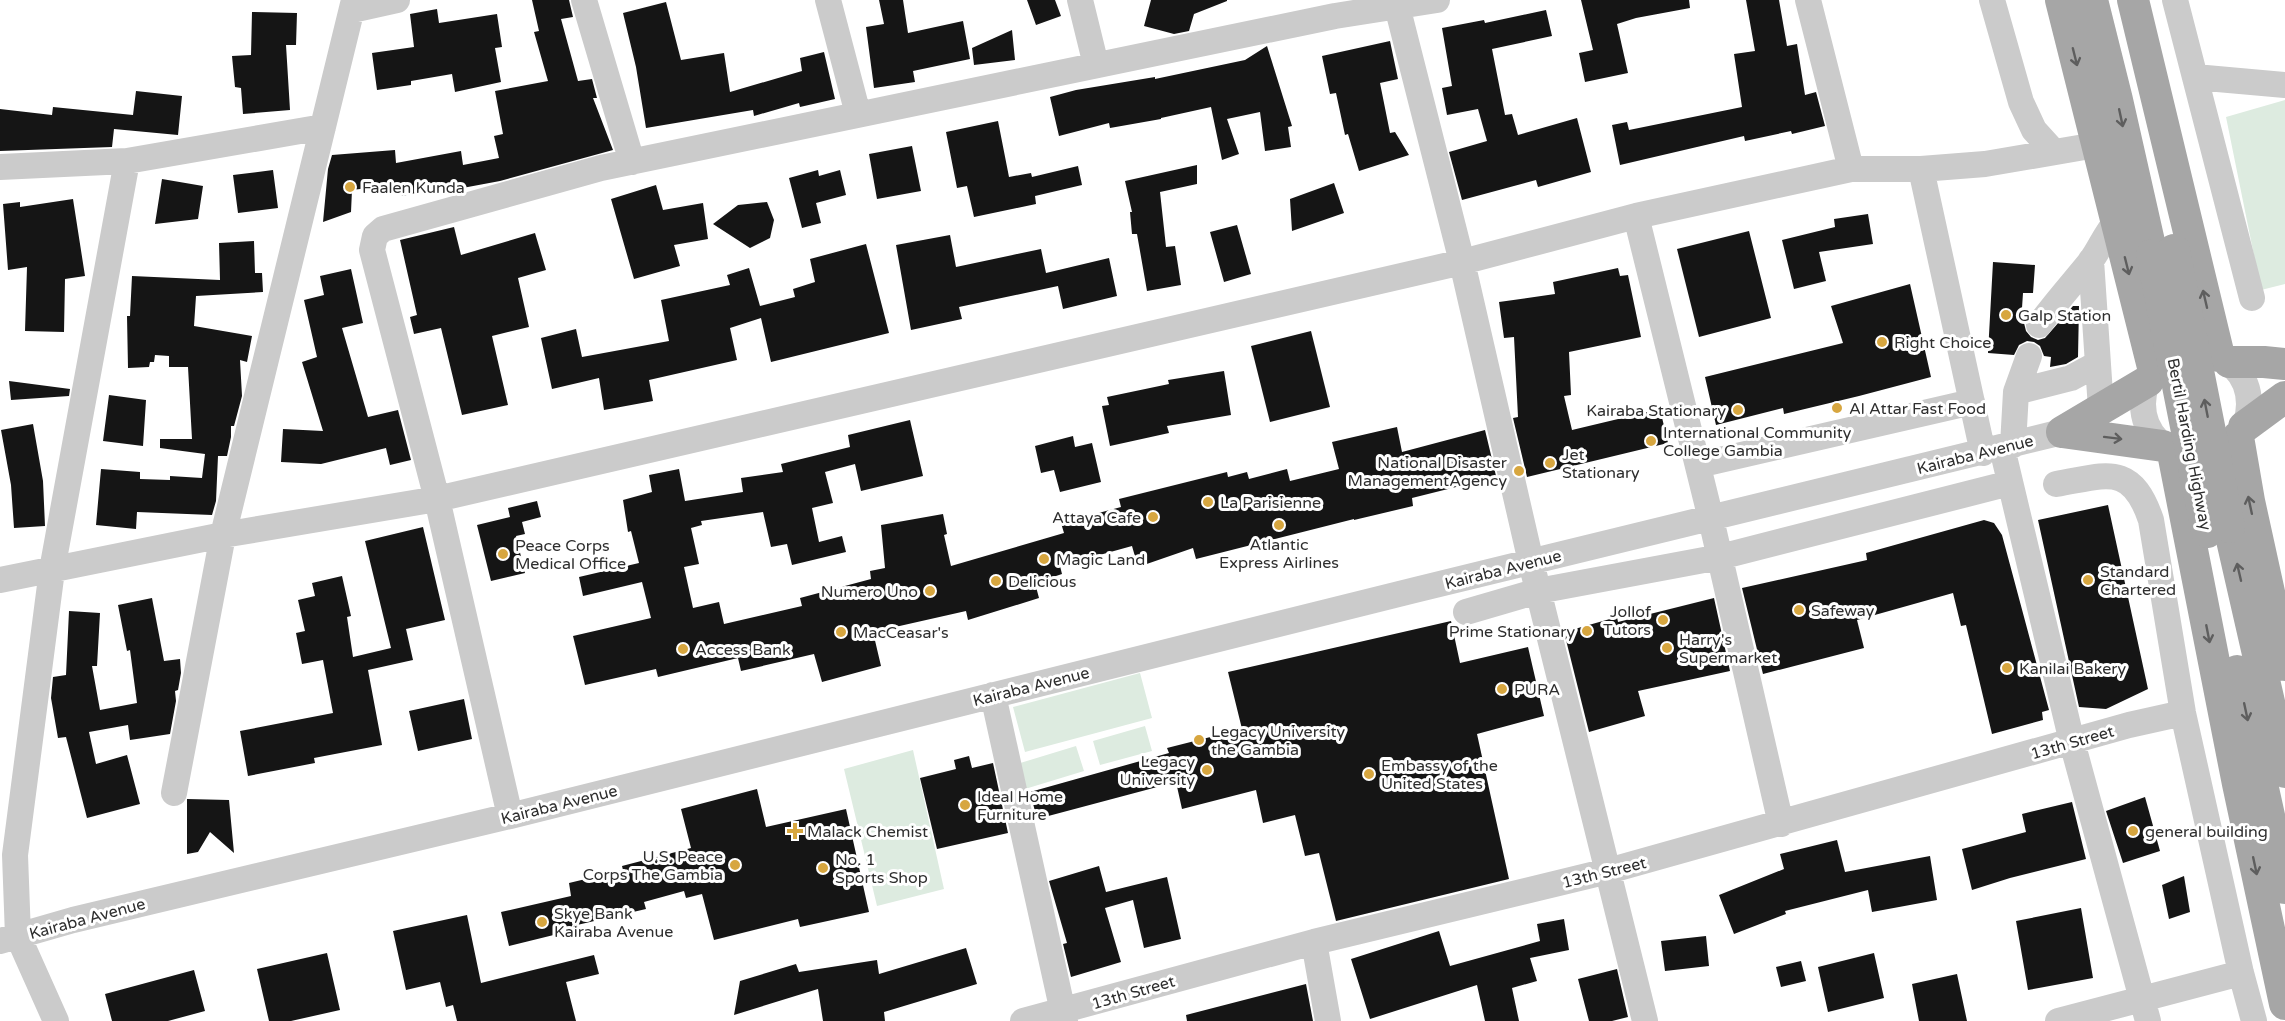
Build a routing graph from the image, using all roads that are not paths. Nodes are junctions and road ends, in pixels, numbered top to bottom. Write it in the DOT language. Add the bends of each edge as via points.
graph roads {
  1 [pos="397,0"];
  2 [pos="584,0"];
  3 [pos="828,0"];
  4 [pos="1080,0"];
  5 [pos="1437,0"];
  6 [pos="1808,0"];
  7 [pos="1992,0"];
  8 [pos="2061,0"];
  9 [pos="2092,0"];
  10 [pos="2115,0"];
  11 [pos="2133,0"];
  12 [pos="2175,0"];
  13 [pos="353,5"];
  14 [pos="1396,6"];
  15 [pos="1333,8"];
  16 [pos="1096,65"];
  17 [pos="2195,77"];
  18 [pos="2285,85"];
  19 [pos="858,114"];
  20 [pos="323,127"];
  21 [pos="2096,145"];
  22 [pos="2055,152"];
  23 [pos="127,161"];
  24 [pos="632,162"];
  25 [pos="0,167"];
  26 [pos="1851,169"];
  27 [pos="1921,169"];
  28 [pos="1636,216"];
  29 [pos="2116,222"];
  30 [pos="2091,260"];
  31 [pos="1462,262"];
  32 [pos="2252,298"];
  33 [pos="2039,325"];
  34 [pos="2029,356"];
  35 [pos="2224,359"];
  36 [pos="2097,364"];
  37 [pos="2285,364"];
  38 [pos="2151,376"];
  39 [pos="2016,392"];
  40 [pos="2285,397"];
  41 [pos="1972,402"];
  42 [pos="2101,409"];
  43 [pos="2062,432"];
  44 [pos="2241,432"];
  45 [pos="1999,449"];
  46 [pos="2168,450"];
  47 [pos="1698,465"];
  48 [pos="2010,483"];
  49 [pos="2055,484"];
  50 [pos="437,499"];
  51 [pos="1711,519"];
  52 [pos="223,535"];
  53 [pos="1720,557"];
  54 [pos="1531,562"];
  55 [pos="52,570"];
  56 [pos="0,580"];
  57 [pos="1538,591"];
  58 [pos="1466,612"];
  59 [pos="2285,664"];
  60 [pos="993,695"];
  61 [pos="2183,713"];
  62 [pos="2072,742"];
  63 [pos="2285,772"];
  64 [pos="174,793"];
  65 [pos="510,816"];
  66 [pos="1781,824"];
  67 [pos="1608,872"];
  68 [pos="2285,888"];
  69 [pos="9,938"];
  70 [pos="1314,942"];
  71 [pos="2241,973"];
  72 [pos="2285,1004"];
  73 [pos="2145,1010"];
  74 [pos="1064,1016"];
  75 [pos="56,1021"];
  76 [pos="1023,1021"];
  77 [pos="1328,1021"];
  78 [pos="1644,1021"];
  79 [pos="2058,1021"];
  80 [pos="2254,1021"];
  1 -- 13 [label="street"];
  2 -- 24 [label="street"];
  3 -- 19 [label="street"];
  4 -- 16 [label="street"];
  5 -- 14 [label="street"];
  6 -- 26 [label="street"];
  7 -- 22 [label="street" via="2020,102 2034,130"];
  8 -- 21 [label="main road, one-way"];
  9 -- 68 [label="main road, Bertil Harding Highway, one-way, bridge" via="2152,255 2207,532"];
  63 -- 10 [label="main road, Bertil Harding Highway, one-way, bridge" via="2229,527 2174,250"];
  35 -- 11 [label="main road, one-way"];
  12 -- 17 [label="street"];
  13 -- 20 [label="street"];
  14 -- 15 [label="street"];
  14 -- 31 [label="street"];
  15 -- 16 [label="street"];
  16 -- 19 [label="street"];
  17 -- 18 [label="street"];
  17 -- 32 [label="street"];
  19 -- 24 [label="street"];
  20 -- 23 [label="street"];
  20 -- 52 [label="street"];
  21 -- 22 [label="street"];
  21 -- 29 [label="main road"];
  22 -- 27 [label="street"];
  23 -- 25 [label="street"];
  23 -- 55 [label="street"];
  24 -- 50 [label="street" via="383,229 375,236 372,250"];
  26 -- 27 [label="street"];
  26 -- 28 [label="street"];
  27 -- 41 [label="street"];
  28 -- 31 [label="street"];
  28 -- 47 [label="street"];
  29 -- 30 [label="street"];
  29 -- 38 [label="main road, one-way"];
  30 -- 33 [label="street"];
  30 -- 36 [label="street"];
  31 -- 50 [label="street"];
  31 -- 54 [label="street"];
  34 -- 39 [label="street"];
  35 -- 37 [label="main road"];
  35 -- 38 [label="street" via="2196,351 2184,352"];
  35 -- 44 [label="street" via="2238,371 2248,392 2249,404"];
  36 -- 39 [label="street" via="2072,378"];
  36 -- 42 [label="street"];
  38 -- 42 [label="main road"];
  38 -- 46 [label="street" via="2143,405 2144,417 2155,438"];
  39 -- 45 [label="street"];
  40 -- 44 [label="main road"];
  41 -- 45 [label="street"];
  41 -- 47 [label="street"];
  42 -- 43 [label="main road"];
  43 -- 45 [label="street, Kairaba Avenue"];
  43 -- 46 [label="main road, one-way"];
  44 -- 46 [label="street" via="2220,452 2208,456 2196,458"];
  59 -- 44 [label="main road, one-way" via="2249,501"];
  45 -- 48 [label="street"];
  45 -- 51 [label="street, Kairaba Avenue"];
  46 -- 72 [label="main road, one-way"];
  47 -- 51 [label="street"];
  48 -- 53 [label="street"];
  48 -- 62 [label="street"];
  49 -- 61 [label="street" via="2111,475 2128,481 2144,499 2151,520"];
  50 -- 52 [label="street"];
  50 -- 65 [label="street"];
  51 -- 53 [label="street"];
  51 -- 54 [label="street, Kairaba Avenue"];
  52 -- 55 [label="street"];
  52 -- 64 [label="street"];
  53 -- 57 [label="street"];
  53 -- 66 [label="street"];
  54 -- 57 [label="street"];
  54 -- 60 [label="street, Kairaba Avenue"];
  55 -- 56 [label="street"];
  55 -- 69 [label="street" via="15,855"];
  57 -- 58 [label="street"];
  57 -- 67 [label="street"];
  60 -- 65 [label="street, Kairaba Avenue"];
  60 -- 74 [label="street"];
  61 -- 62 [label="street, 13th Street"];
  61 -- 71 [label="street"];
  62 -- 66 [label="street, 13th Street"];
  62 -- 73 [label="street"];
  65 -- 69 [label="street, Kairaba Avenue"];
  66 -- 67 [label="street, 13th Street"];
  67 -- 70 [label="street, 13th Street"];
  67 -- 78 [label="street"];
  69 -- 75 [label="street"];
  70 -- 74 [label="street, 13th Street"];
  70 -- 77 [label="street"];
  71 -- 73 [label="street"];
  71 -- 80 [label="street"];
  73 -- 79 [label="street"];
  74 -- 76 [label="street, 13th Street"];
}
